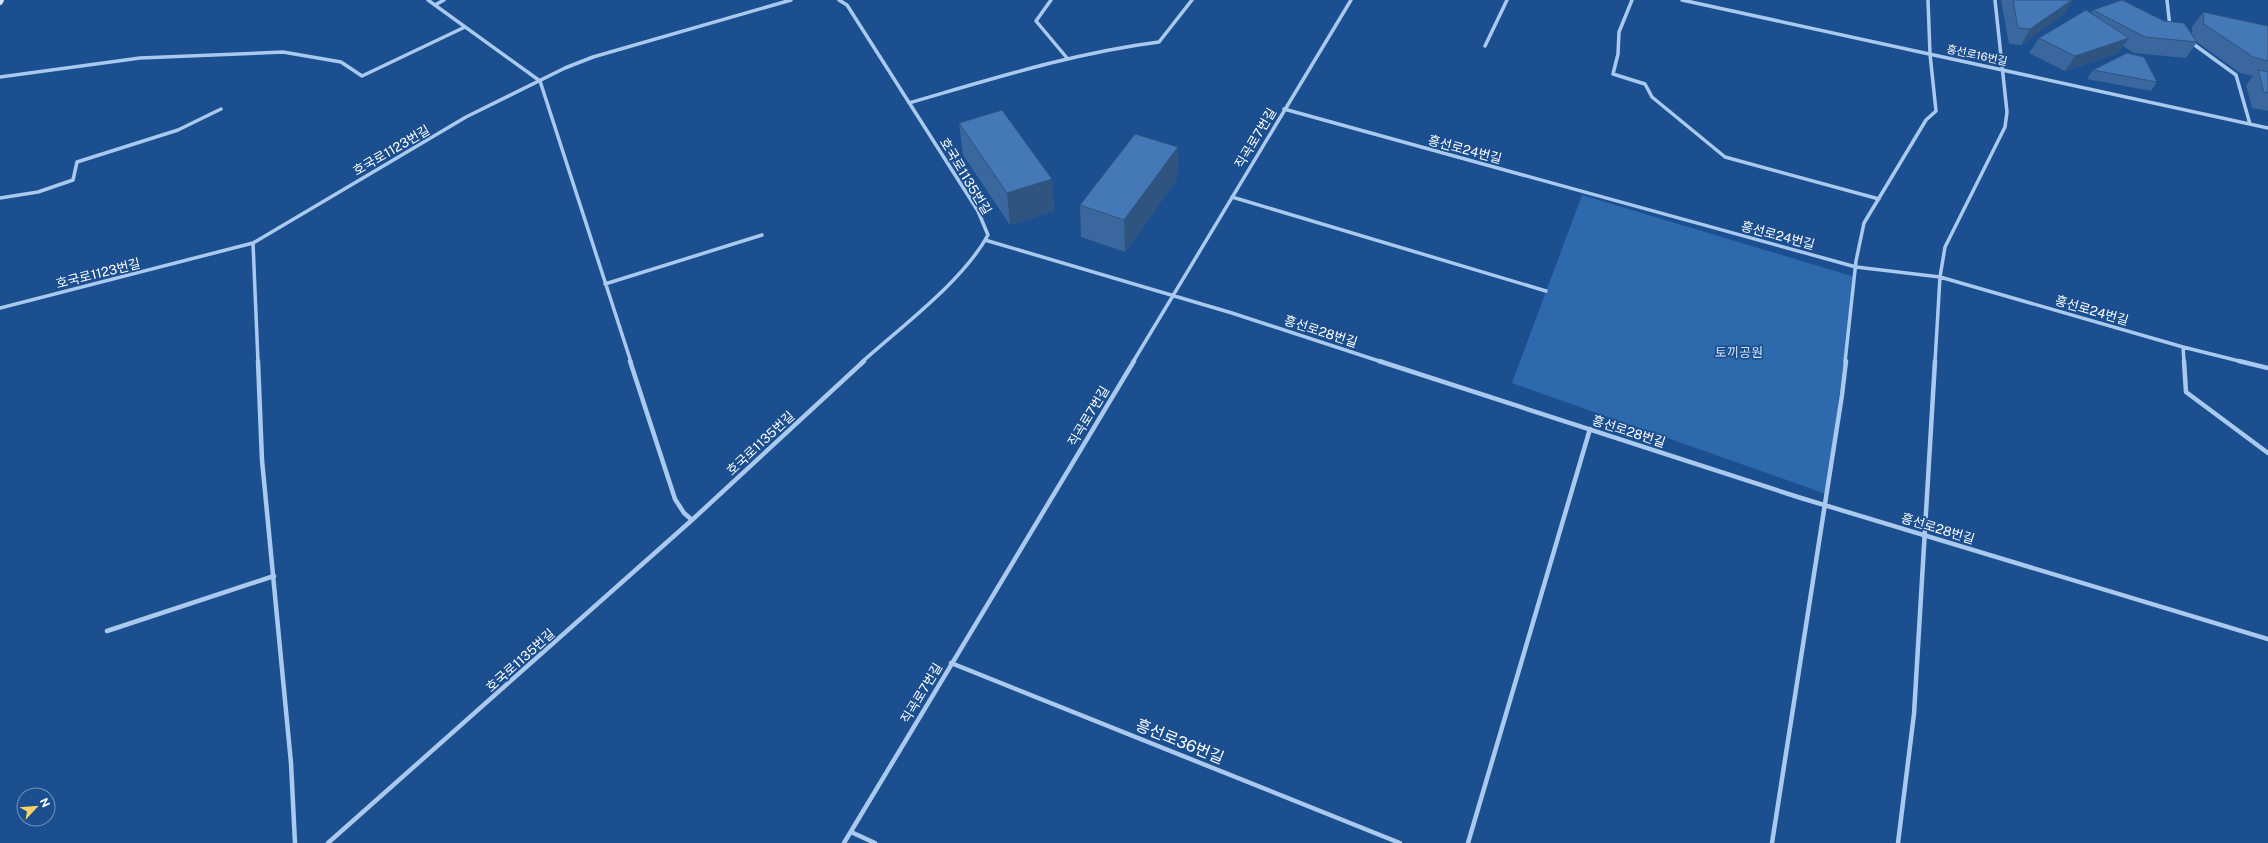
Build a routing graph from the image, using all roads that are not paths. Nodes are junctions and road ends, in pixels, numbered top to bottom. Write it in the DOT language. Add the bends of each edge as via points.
graph roads {
  1 [pos="428,0"];
  2 [pos="444,0"];
  3 [pos="791,0"];
  4 [pos="839,0"];
  5 [pos="1051,0"];
  6 [pos="1192,0"];
  7 [pos="1351,0"];
  8 [pos="1507,0"];
  9 [pos="1632,0"];
  10 [pos="1682,0"];
  11 [pos="1928,0"];
  12 [pos="1995,0"];
  13 [pos="2167,0"];
  14 [pos="435,5"];
  15 [pos="465,26"];
  16 [pos="2176,31"];
  17 [pos="2188,40"];
  18 [pos="1485,46"];
  19 [pos="1930,54"];
  20 [pos="1067,58"];
  21 [pos="2003,70"];
  22 [pos="0,77"];
  23 [pos="540,81"];
  24 [pos="909,103"];
  25 [pos="221,109"];
  26 [pos="1284,109"];
  27 [pos="2250,124"];
  28 [pos="2268,128"];
  29 [pos="1232,197"];
  30 [pos="0,198"];
  31 [pos="1879,199"];
  32 [pos="762,235"];
  33 [pos="985,240"];
  34 [pos="253,243"];
  35 [pos="1856,267"];
  36 [pos="1940,277"];
  37 [pos="605,284"];
  38 [pos="1546,291"];
  39 [pos="1173,295"];
  40 [pos="0,308"];
  41 [pos="2183,346"];
  42 [pos="2268,368"];
  43 [pos="1590,429"];
  44 [pos="2268,453"];
  45 [pos="1824,504"];
  46 [pos="692,520"];
  47 [pos="1924,535"];
  48 [pos="274,576"];
  49 [pos="107,631"];
  50 [pos="2268,639"];
  51 [pos="951,663"];
  52 [pos="851,832"];
  53 [pos="295,843"];
  54 [pos="328,843"];
  55 [pos="844,843"];
  56 [pos="875,843"];
  57 [pos="1400,843"];
  58 [pos="1468,843"];
  59 [pos="1772,843"];
  60 [pos="1898,843"];
  1 -- 14 [label="street"];
  2 -- 14 [label="street"];
  3 -- 23 [label="street, 호국로1123번길" via="593,57"];
  4 -- 24 [label="street, 호국로1135번길" via="847,5"];
  5 -- 20 [label="street" via="1036,21"];
  6 -- 20 [label="street" via="1159,42 1119,46"];
  7 -- 26 [label="street, 직곡로7번길"];
  8 -- 18 [label="street"];
  9 -- 31 [label="street" via="1619,32 1618,54 1613,74 1645,84 1652,97 1725,157"];
  10 -- 19 [label="street, 흥선로16번길"];
  11 -- 19 [label="street"];
  12 -- 21 [label="street"];
  13 -- 16 [label="street" via="2170,27"];
  14 -- 15 [label="street"];
  15 -- 22 [label="street" via="362,76 341,62 283,52 140,58"];
  15 -- 23 [label="street"];
  17 -- 27 [label="street" via="2236,75"];
  19 -- 21 [label="street, 흥선로16번길"];
  19 -- 31 [label="street" via="1936,111 1926,120"];
  20 -- 24 [label="street"];
  21 -- 27 [label="street, 흥선로16번길"];
  21 -- 36 [label="street" via="2008,112 2005,127 1945,247"];
  23 -- 34 [label="street, 호국로1123번길" via="466,117"];
  23 -- 37 [label="street"];
  24 -- 33 [label="street, 호국로1135번길" via="978,211 988,234"];
  25 -- 30 [label="street" via="178,130 77,162 73,180 38,192"];
  26 -- 29 [label="street, 직곡로7번길"];
  26 -- 35 [label="street, 흥선로24번길"];
  27 -- 28 [label="street, 흥선로16번길"];
  29 -- 38 [label="street"];
  29 -- 39 [label="street, 직곡로7번길"];
  31 -- 35 [label="street" via="1864,223"];
  32 -- 37 [label="street"];
  33 -- 39 [label="street, 흥선로28번길"];
  33 -- 46 [label="street, 호국로1135번길" via="977,255 953,280"];
  34 -- 40 [label="street, 호국로1123번길"];
  34 -- 48 [label="street" via="262,460"];
  35 -- 36 [label="street, 흥선로24번길"];
  35 -- 45 [label="street" via="1842,395"];
  36 -- 41 [label="street, 흥선로24번길"];
  36 -- 47 [label="street"];
  37 -- 46 [label="street" via="675,499 684,514"];
  39 -- 43 [label="street, 흥선로28번길"];
  39 -- 51 [label="street, 직곡로7번길"];
  41 -- 42 [label="street, 흥선로24번길"];
  41 -- 44 [label="street" via="2186,392"];
  43 -- 45 [label="street, 흥선로28번길"];
  43 -- 58 [label="street"];
  45 -- 47 [label="street, 흥선로28번길"];
  45 -- 59 [label="street"];
  46 -- 54 [label="street, 호국로1135번길"];
  47 -- 50 [label="street, 흥선로28번길"];
  47 -- 60 [label="street" via="1914,714"];
  48 -- 49 [label="street"];
  48 -- 53 [label="street" via="291,763"];
  51 -- 52 [label="street, 직곡로7번길"];
  51 -- 57 [label="street, 흥선로36번길"];
  52 -- 55 [label="street, 직곡로7번길"];
  52 -- 56 [label="street"];
}
